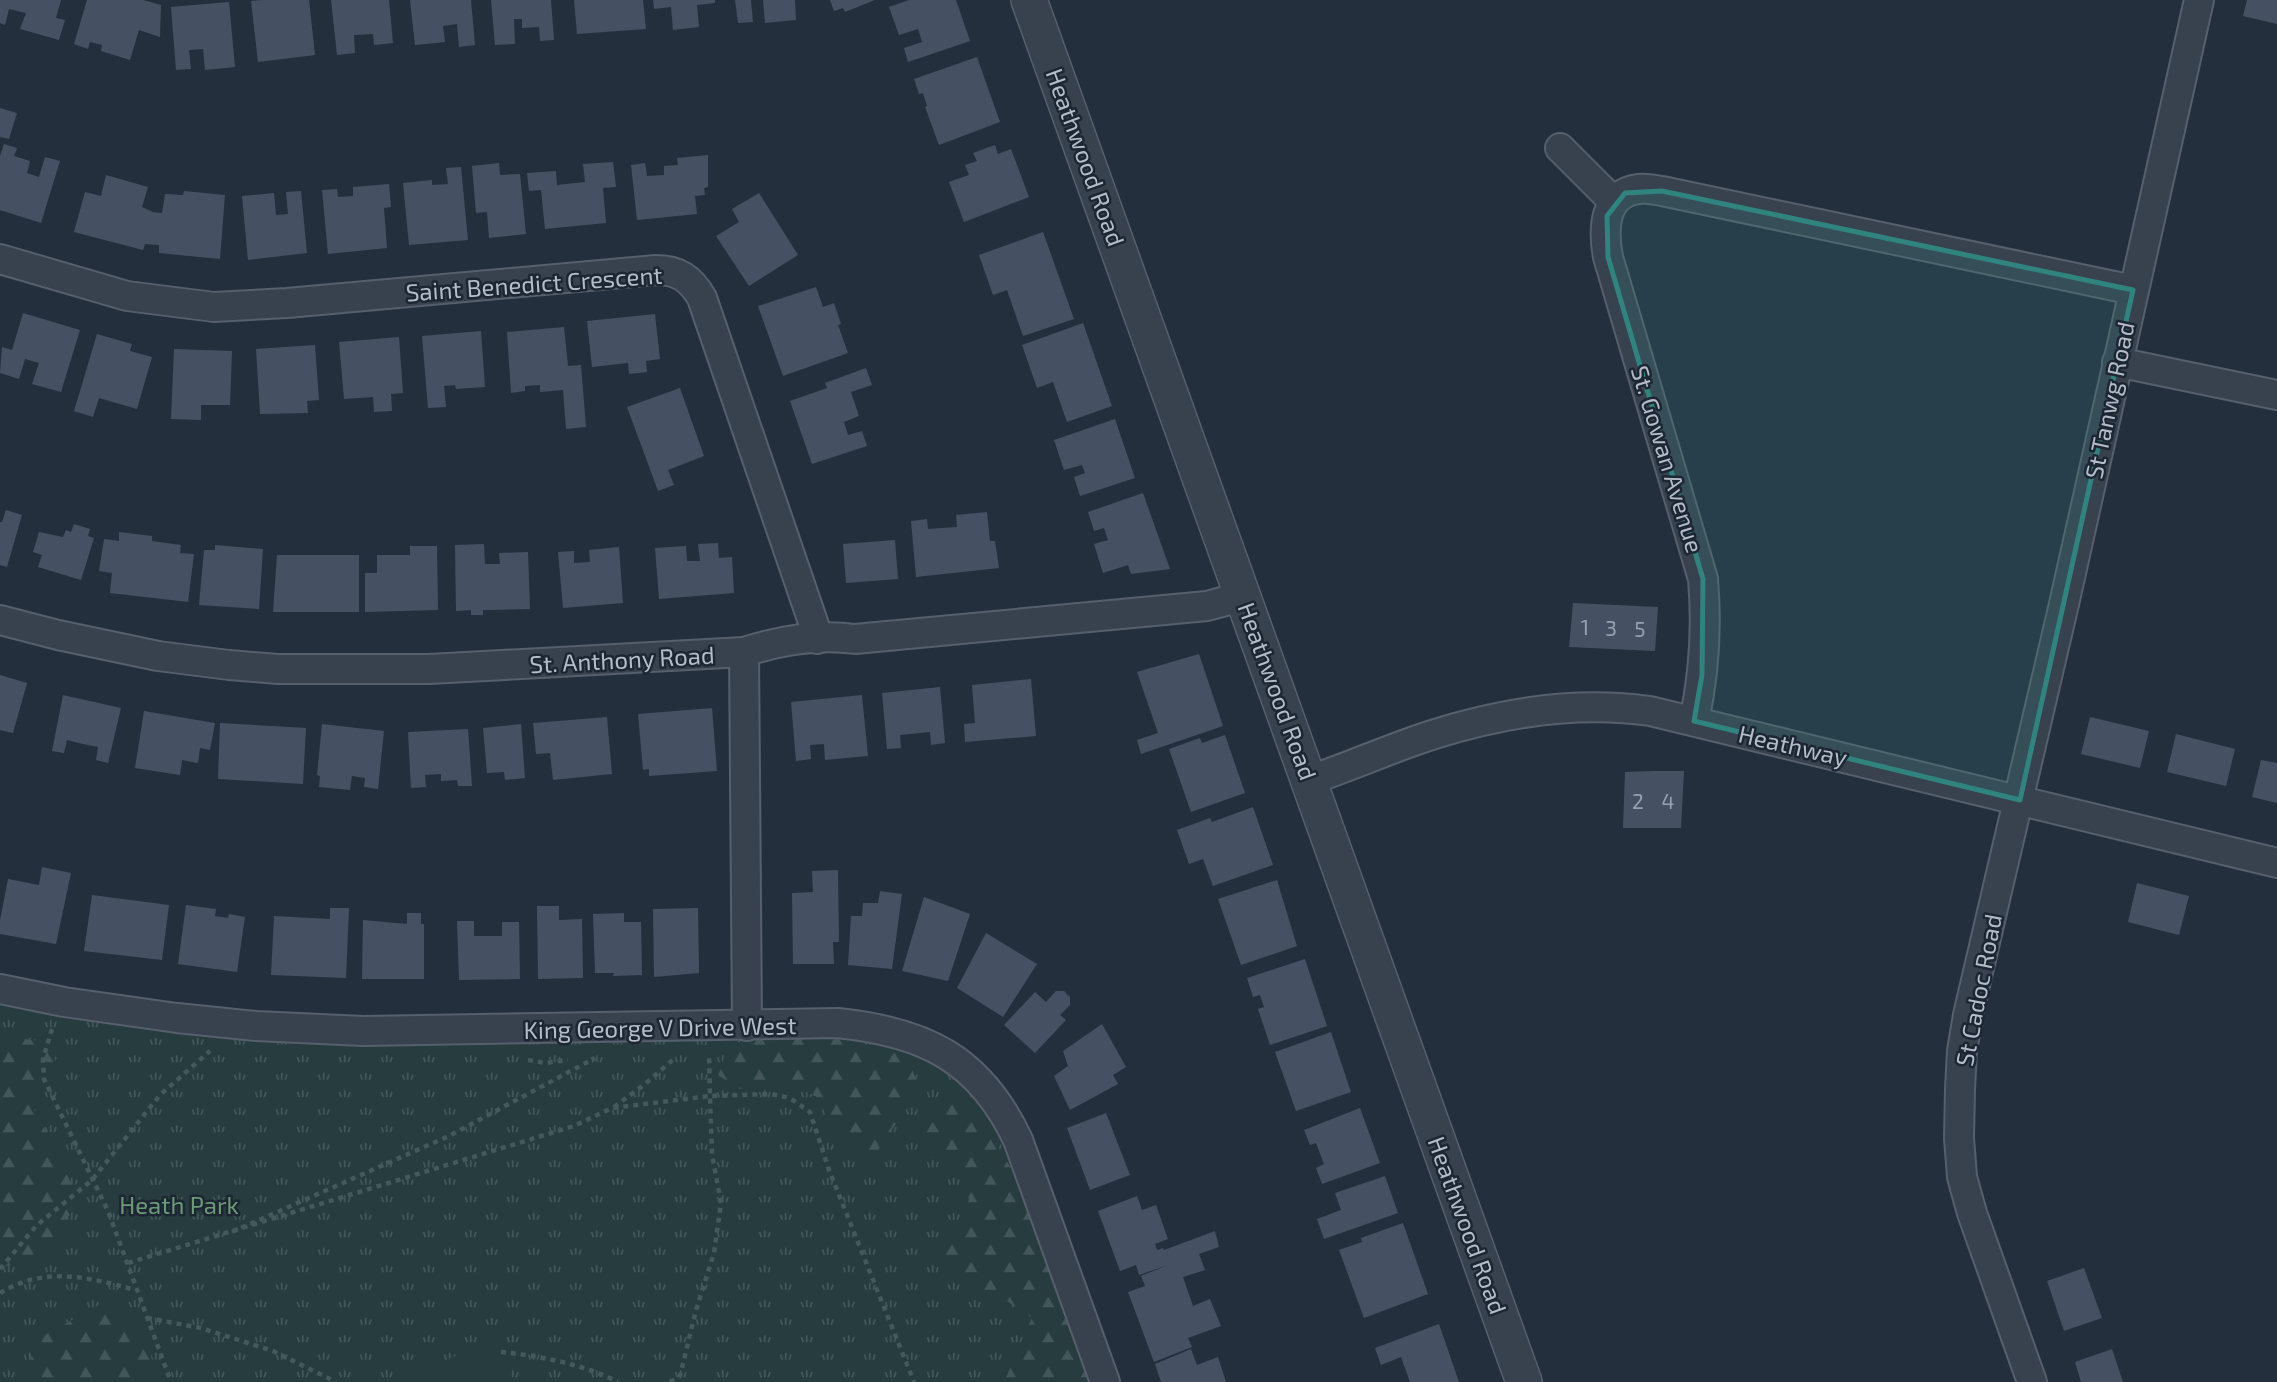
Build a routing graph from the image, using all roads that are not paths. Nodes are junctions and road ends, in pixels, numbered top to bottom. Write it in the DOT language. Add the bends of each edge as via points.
graph roads {
  1 [pos="1029,0"];
  2 [pos="2199,0"];
  3 [pos="1560,148"];
  4 [pos="1614,202"];
  5 [pos="0,259"];
  6 [pos="2133,290"];
  7 [pos="2117,362"];
  8 [pos="2277,395"];
  9 [pos="1244,596"];
  10 [pos="0,620"];
  11 [pos="817,639"];
  12 [pos="744,652"];
  13 [pos="1693,721"];
  14 [pos="1310,780"];
  15 [pos="2020,800"];
  16 [pos="2277,863"];
  17 [pos="0,989"];
  18 [pos="747,1026"];
  19 [pos="1105,1382"];
  20 [pos="1524,1382"];
  21 [pos="2032,1382"];
  1 -- 9 [label="street, Heathwood Road"];
  2 -- 6 [label="street, St Tanwg Road"];
  3 -- 4 [label="street"];
  4 -- 6 [label="street" via="1640,189 1662,191"];
  4 -- 13 [label="street, St. Gowan Avenue" via="1604,235 1608,257 1703,579 1702,675"];
  5 -- 11 [label="street, Saint Benedict Crescent" via="127,296 214,306 656,270 680,274 693,283 702,298"];
  6 -- 7 [label="street, St Tanwg Road"];
  7 -- 8 [label="street"];
  7 -- 15 [label="street, St Tanwg Road"];
  9 -- 11 [label="street, St. Anthony Road" via="1207,606"];
  9 -- 14 [label="street, Heathwood Road"];
  10 -- 12 [label="street, St. Anthony Road" via="158,656 278,668 470,667"];
  11 -- 12 [label="street, St. Anthony Road" via="771,643"];
  12 -- 18 [label="street"];
  13 -- 14 [label="street, Heathway" via="1616,706 1503,716 1433,735"];
  13 -- 15 [label="street, Heathway"];
  14 -- 20 [label="street, Heathwood Road"];
  15 -- 16 [label="street, Heathway"];
  15 -- 21 [label="street, St Cadoc Road" via="1968,1015 1959,1138 1962,1177 1972,1213"];
  17 -- 18 [label="street, King George V Drive West" via="64,1002 256,1026 363,1031"];
  18 -- 19 [label="street, King George V Drive West" via="838,1023 906,1034 935,1047 988,1089 1018,1140"];
}
